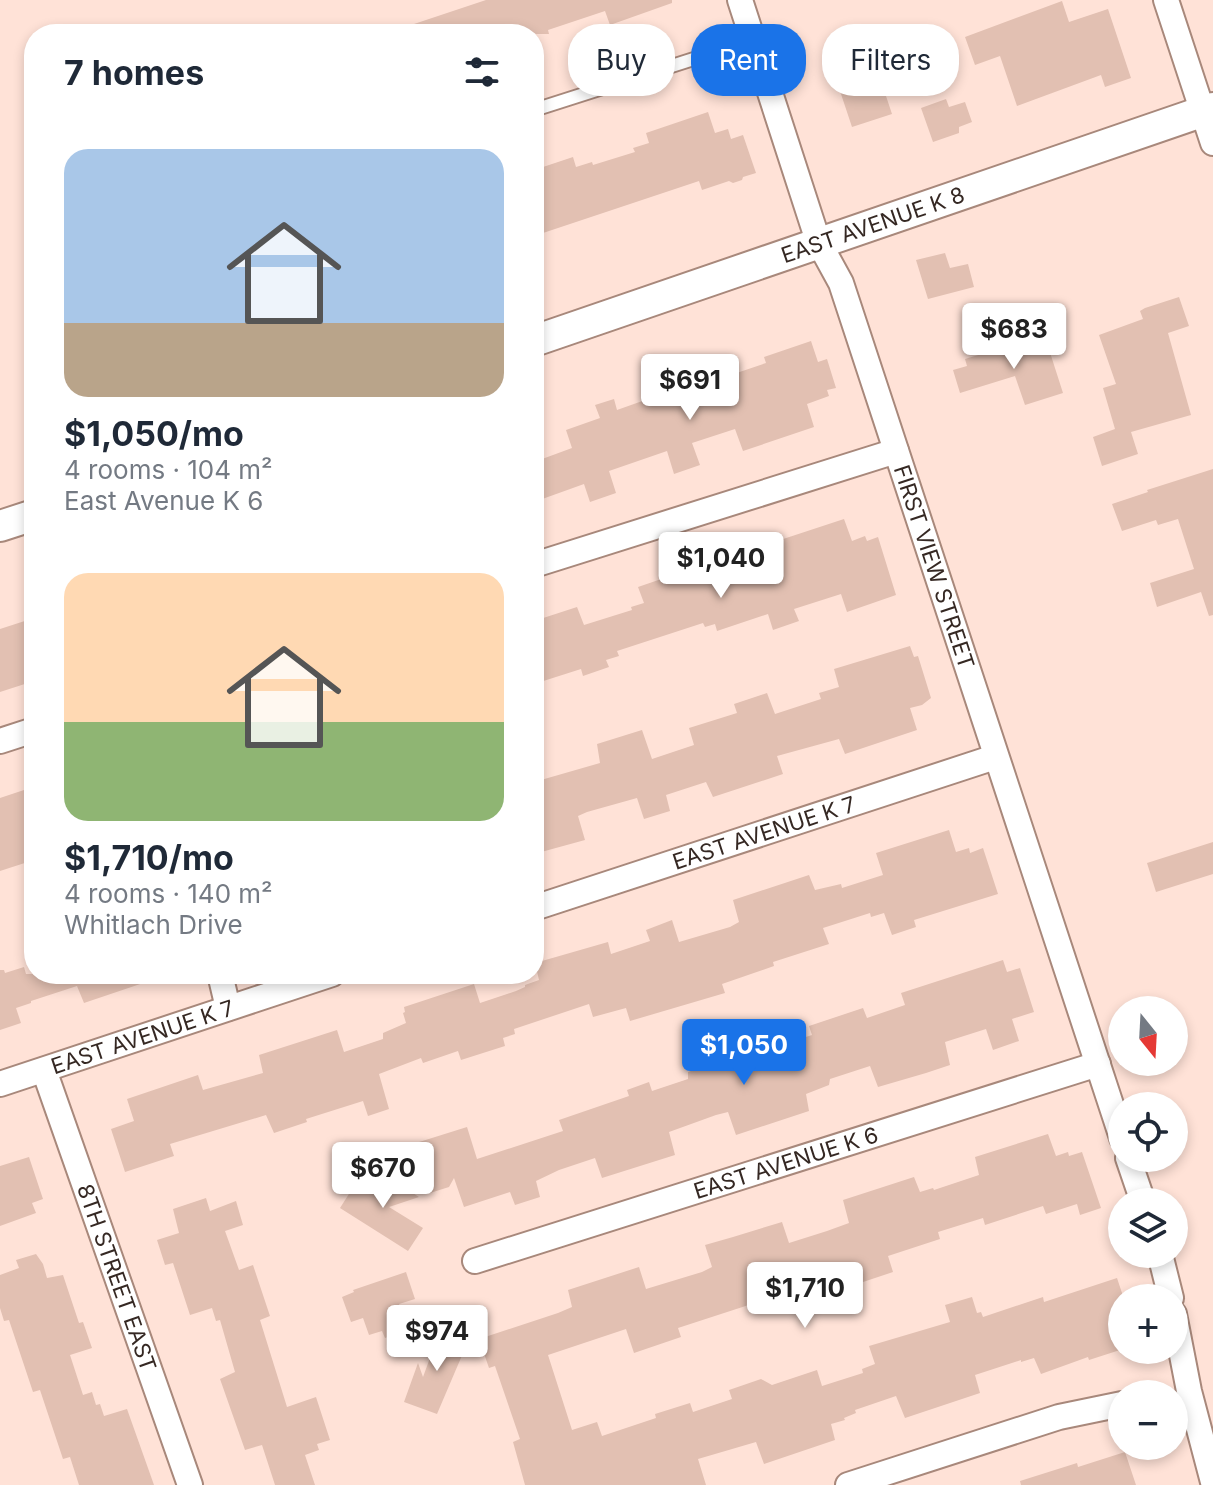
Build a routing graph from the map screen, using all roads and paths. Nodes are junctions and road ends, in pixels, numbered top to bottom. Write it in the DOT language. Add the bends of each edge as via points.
graph roads {
  1 [pos="740,0"];
  2 [pos="1166,0"];
  3 [pos="748,24"];
  4 [pos="691,60"];
  5 [pos="771,96"];
  6 [pos="544,107"];
  7 [pos="1208,110"];
  8 [pos="1213,143"];
  9 [pos="818,241"];
  10 [pos="544,337"];
  11 [pos="896,451"];
  12 [pos="24,518"];
  13 [pos="0,526"];
  14 [pos="544,562"];
  15 [pos="24,733"];
  16 [pos="0,741"];
  17 [pos="995,757"];
  18 [pos="544,905"];
  19 [pos="222,984"];
  20 [pos="301,984"];
  21 [pos="228,1008"];
  22 [pos="1098,1064"];
  23 [pos="44,1070"];
  24 [pos="0,1084"];
  25 [pos="1108,1095"];
  26 [pos="475,1261"];
  27 [pos="1108,1407"];
  28 [pos="1188,1412"];
  29 [pos="1213,1482"];
  30 [pos="190,1485"];
  31 [pos="848,1485"];
  1 -- 3 [label="street, FIRST VIEW STREET"];
  2 -- 7 [label="street"];
  4 -- 6 [label="lane"];
  5 -- 9 [label="street, FIRST VIEW STREET"];
  7 -- 8 [label="street"];
  7 -- 9 [label="street, EAST AVENUE K 8"];
  9 -- 10 [label="street, EAST AVENUE K 8"];
  9 -- 11 [label="street, FIRST VIEW STREET" via="841,283"];
  11 -- 14 [label="street"];
  11 -- 17 [label="street, FIRST VIEW STREET"];
  12 -- 13 [label="street"];
  15 -- 16 [label="street"];
  17 -- 18 [label="street, EAST AVENUE K 7"];
  17 -- 22 [label="street, FIRST VIEW STREET"];
  19 -- 21 [label="street"];
  20 -- 21 [label="street, EAST AVENUE K 7"];
  21 -- 23 [label="street, EAST AVENUE K 7"];
  22 -- 25 [label="street, FIRST VIEW STREET"];
  22 -- 26 [label="street, EAST AVENUE K 6"];
  23 -- 24 [label="street, EAST AVENUE K 7"];
  23 -- 30 [label="street, 8TH STREET EAST"];
  27 -- 31 [label="street" via="1059,1417"];
  28 -- 29 [label="street"];
}
